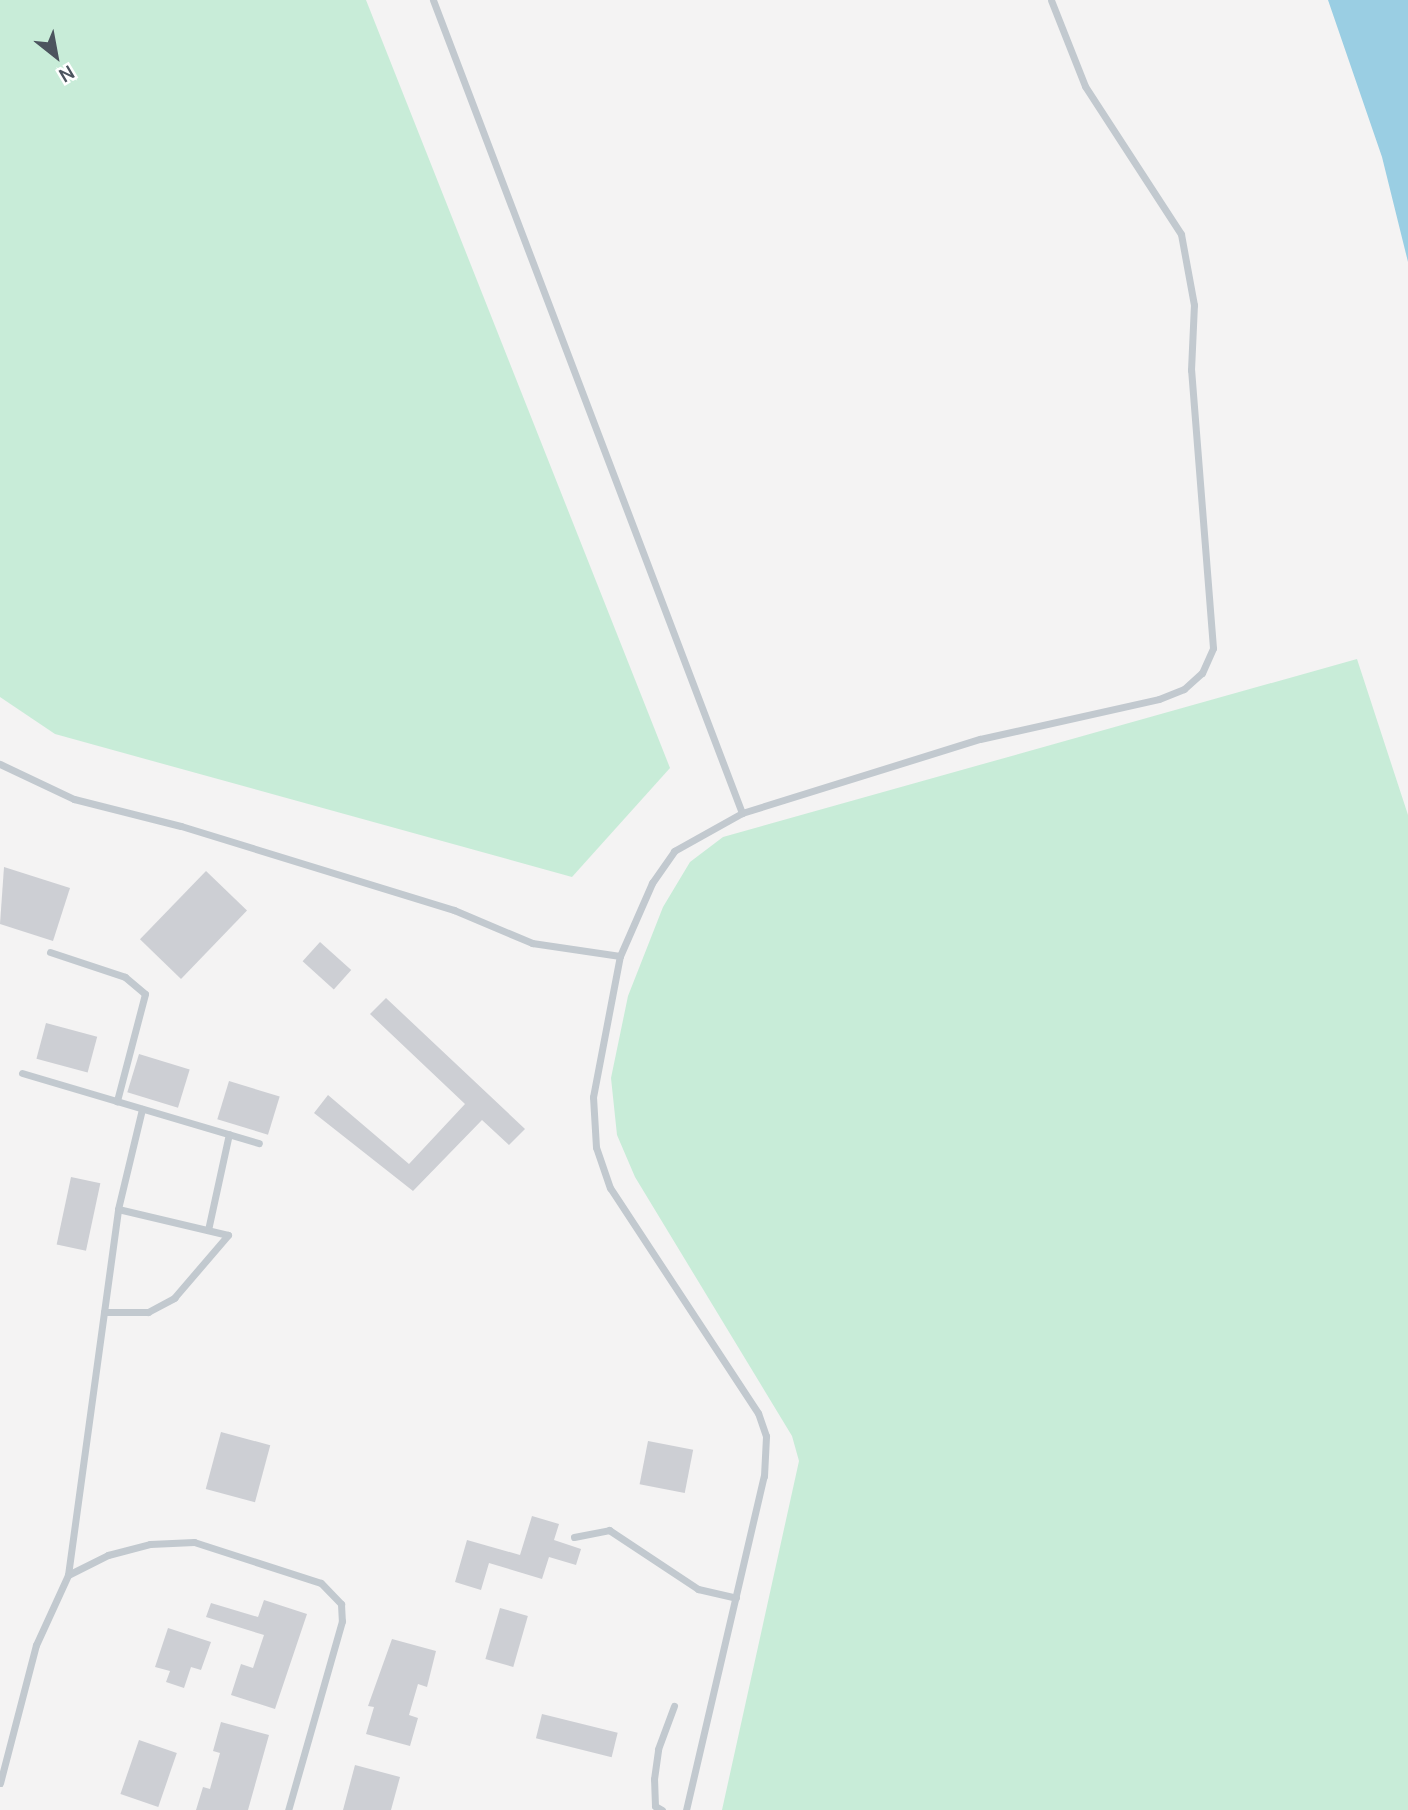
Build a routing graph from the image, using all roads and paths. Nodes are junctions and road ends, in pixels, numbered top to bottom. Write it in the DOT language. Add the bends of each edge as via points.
graph roads {
  1 [pos="433,0"];
  2 [pos="1051,0"];
  3 [pos="0,764"];
  4 [pos="742,813"];
  5 [pos="50,952"];
  6 [pos="620,956"];
  7 [pos="22,1073"];
  8 [pos="117,1101"];
  9 [pos="142,1109"];
  10 [pos="229,1135"];
  11 [pos="259,1143"];
  12 [pos="118,1209"];
  13 [pos="208,1230"];
  14 [pos="103,1312"];
  15 [pos="574,1537"];
  16 [pos="68,1575"];
  17 [pos="736,1598"];
  18 [pos="674,1706"];
  19 [pos="0,1783"];
  20 [pos="288,1810"];
  21 [pos="662,1810"];
  22 [pos="686,1810"];
  1 -- 4 [label="lane"];
  2 -- 4 [label="lane" via="1085,86 1181,234 1194,305 1191,370 1213,648 1202,673 1184,689 1159,699 980,739"];
  3 -- 6 [label="lane" via="74,799 181,826 454,910 532,943"];
  4 -- 6 [label="lane" via="674,851 652,883"];
  5 -- 8 [label="lane" via="125,977 145,994"];
  6 -- 17 [label="lane" via="593,1097 596,1147 610,1188 758,1413 766,1436 764,1476"];
  7 -- 8 [label="lane"];
  8 -- 9 [label="lane"];
  9 -- 10 [label="lane"];
  9 -- 12 [label="lane"];
  10 -- 11 [label="lane"];
  10 -- 13 [label="lane"];
  12 -- 13 [label="lane"];
  12 -- 14 [label="lane"];
  13 -- 14 [label="lane" via="228,1235 174,1298 148,1312"];
  14 -- 16 [label="lane"];
  15 -- 17 [label="lane" via="609,1530 698,1589"];
  16 -- 19 [label="lane" via="36,1645"];
  16 -- 20 [label="lane" via="108,1555 150,1544 194,1542 333,1590 341,1604 342,1621"];
  17 -- 22 [label="lane"];
  18 -- 21 [label="lane" via="658,1749 654,1779 655,1806"];
}
